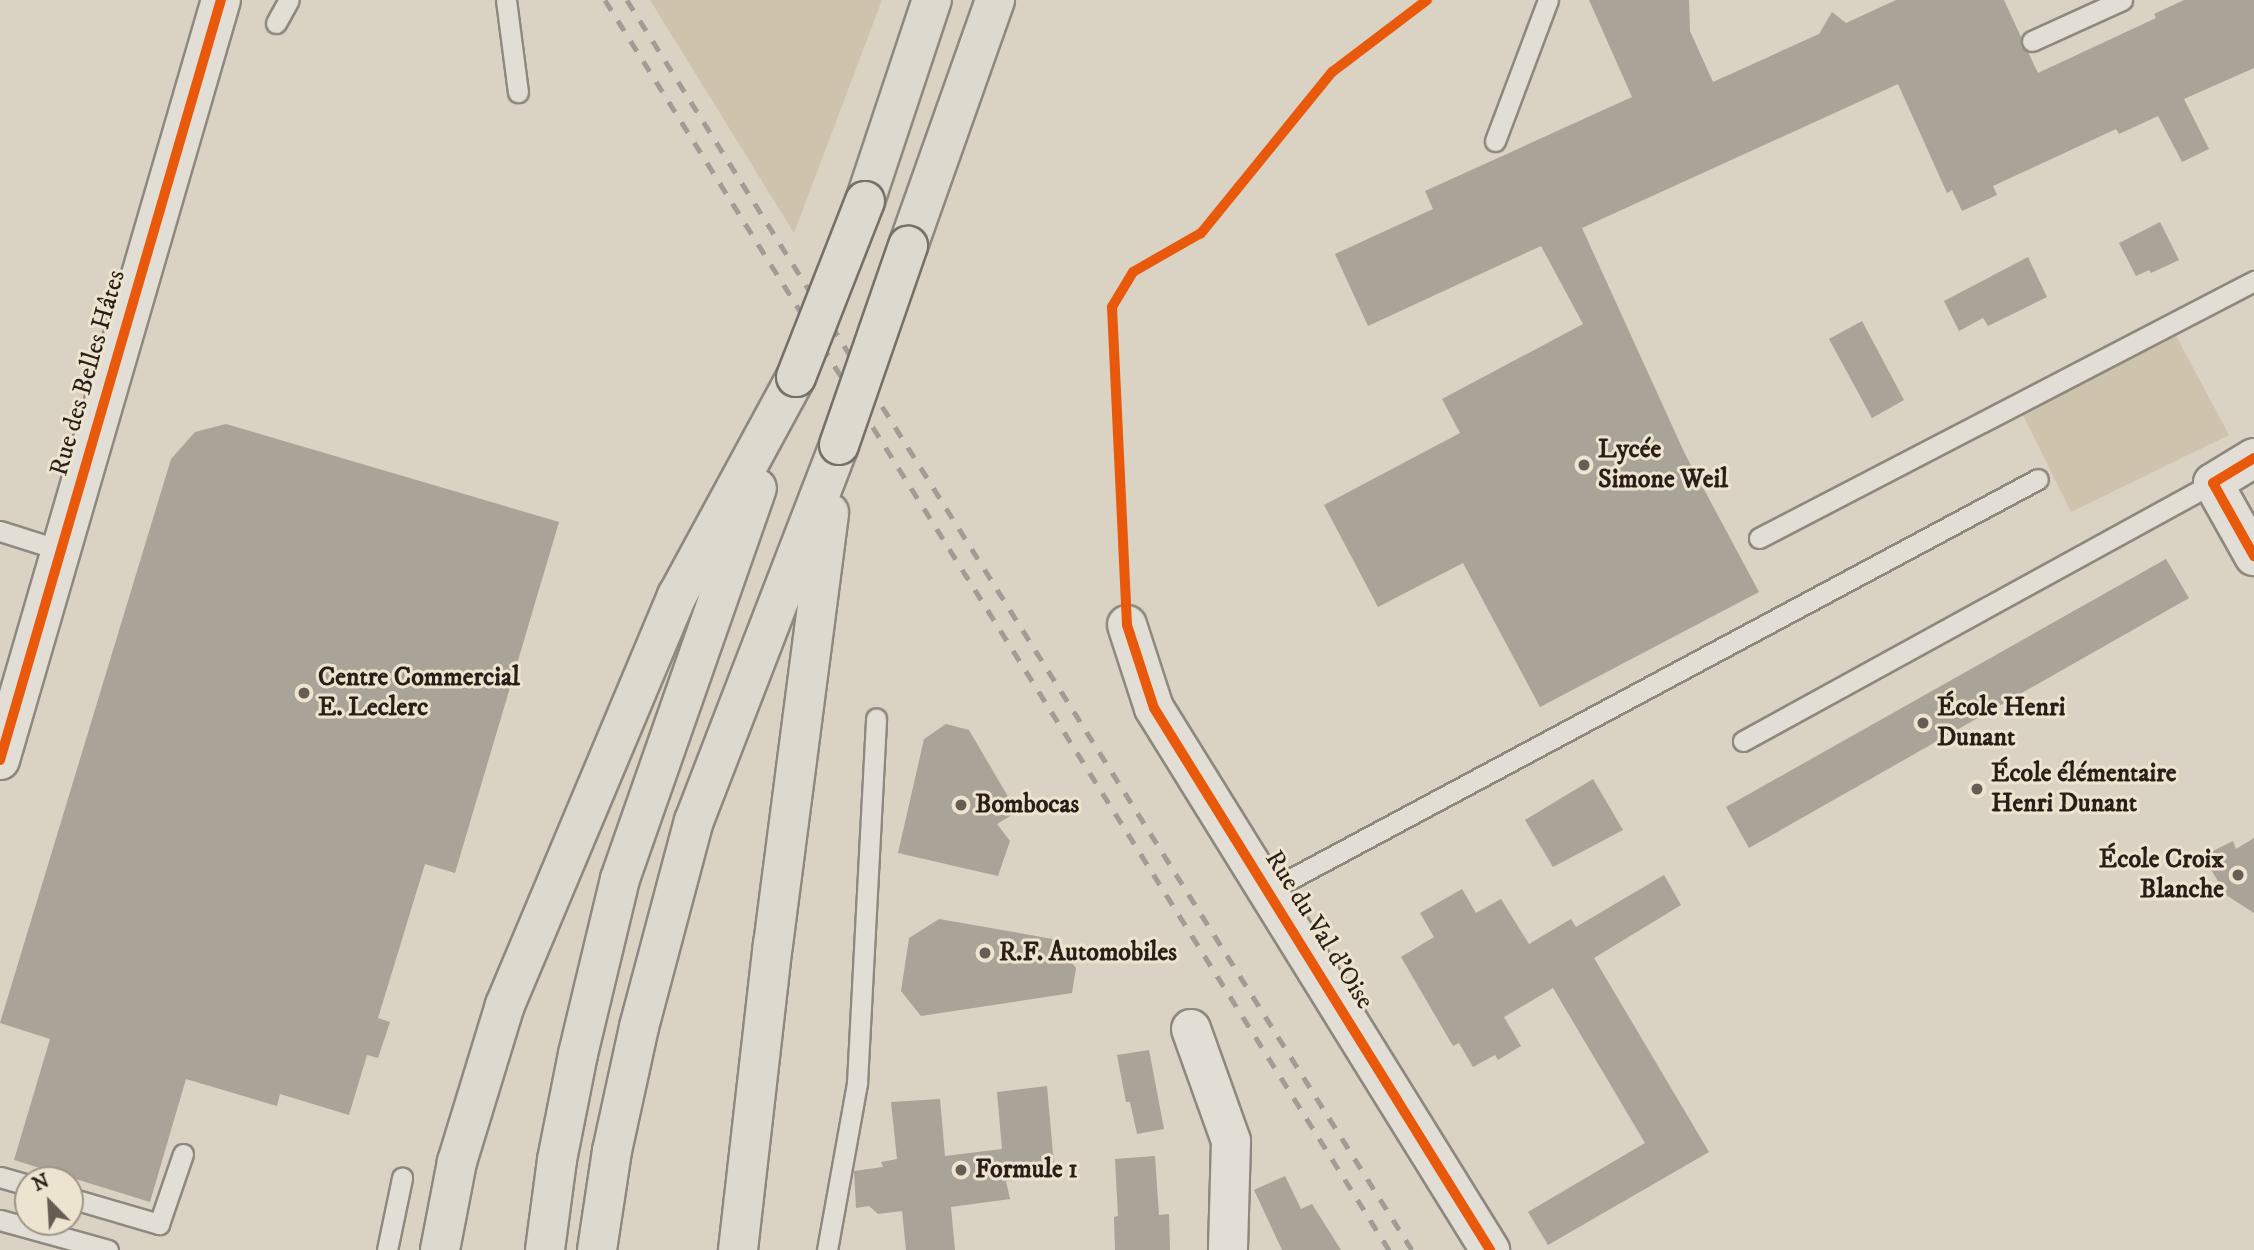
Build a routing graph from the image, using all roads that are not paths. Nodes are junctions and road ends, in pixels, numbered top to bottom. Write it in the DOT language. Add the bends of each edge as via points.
graph roads {
  1 [pos="289,0"];
  2 [pos="506,0"];
  3 [pos="932,0"];
  4 [pos="995,0"];
  5 [pos="1548,0"];
  6 [pos="2122,0"];
  7 [pos="215,2"];
  8 [pos="276,23"];
  9 [pos="2032,41"];
  10 [pos="518,92"];
  11 [pos="1495,141"];
  12 [pos="2254,281"];
  13 [pos="796,377"];
  14 [pos="839,446"];
  15 [pos="2254,458"];
  16 [pos="2038,479"];
  17 [pos="2213,483"];
  18 [pos="0,531"];
  19 [pos="1759,538"];
  20 [pos="60,550"];
  21 [pos="2254,556"];
  22 [pos="1127,625"];
  23 [pos="876,718"];
  24 [pos="1743,741"];
  25 [pos="0,760"];
  26 [pos="1268,891"];
  27 [pos="1191,1029"];
  28 [pos="183,1154"];
  29 [pos="402,1178"];
  30 [pos="84,1202"];
  31 [pos="0,1220"];
  32 [pos="108,1250"];
  33 [pos="387,1250"];
  34 [pos="440,1250"];
  35 [pos="545,1250"];
  36 [pos="597,1250"];
  37 [pos="738,1250"];
  38 [pos="827,1250"];
  39 [pos="1228,1250"];
  40 [pos="1490,1250"];
  1 -- 8 [label="lane"];
  2 -- 10 [label="lane"];
  3 -- 13 [label="main road, bridge" via="865,201"];
  4 -- 14 [label="main road, bridge"];
  5 -- 11 [label="lane"];
  6 -- 9 [label="lane"];
  7 -- 20 [label="street, Rue des Belles Hâtes"];
  12 -- 19 [label="lane"];
  13 -- 34 [label="main road" via="677,596 505,1005 457,1162"];
  13 -- 35 [label="main road" via="620,879 578,1054"];
  14 -- 36 [label="main road" via="694,821 639,1027 612,1151"];
  14 -- 37 [label="main road" via="776,919"];
  15 -- 17 [label="street"];
  16 -- 26 [label="lane"];
  17 -- 21 [label="street"];
  17 -- 24 [label="lane"];
  18 -- 20 [label="lane"];
  20 -- 25 [label="street, Rue des Belles Hâtes"];
  22 -- 26 [label="street, Rue du Val d'Oise" via="1154,708"];
  23 -- 38 [label="lane" via="857,1083"];
  26 -- 40 [label="street, Rue du Val d'Oise"];
  27 -- 39 [label="street" via="1231,1141"];
  28 -- 30 [label="lane" via="159,1224"];
  29 -- 33 [label="lane"];
  31 -- 32 [label="lane"];
}
